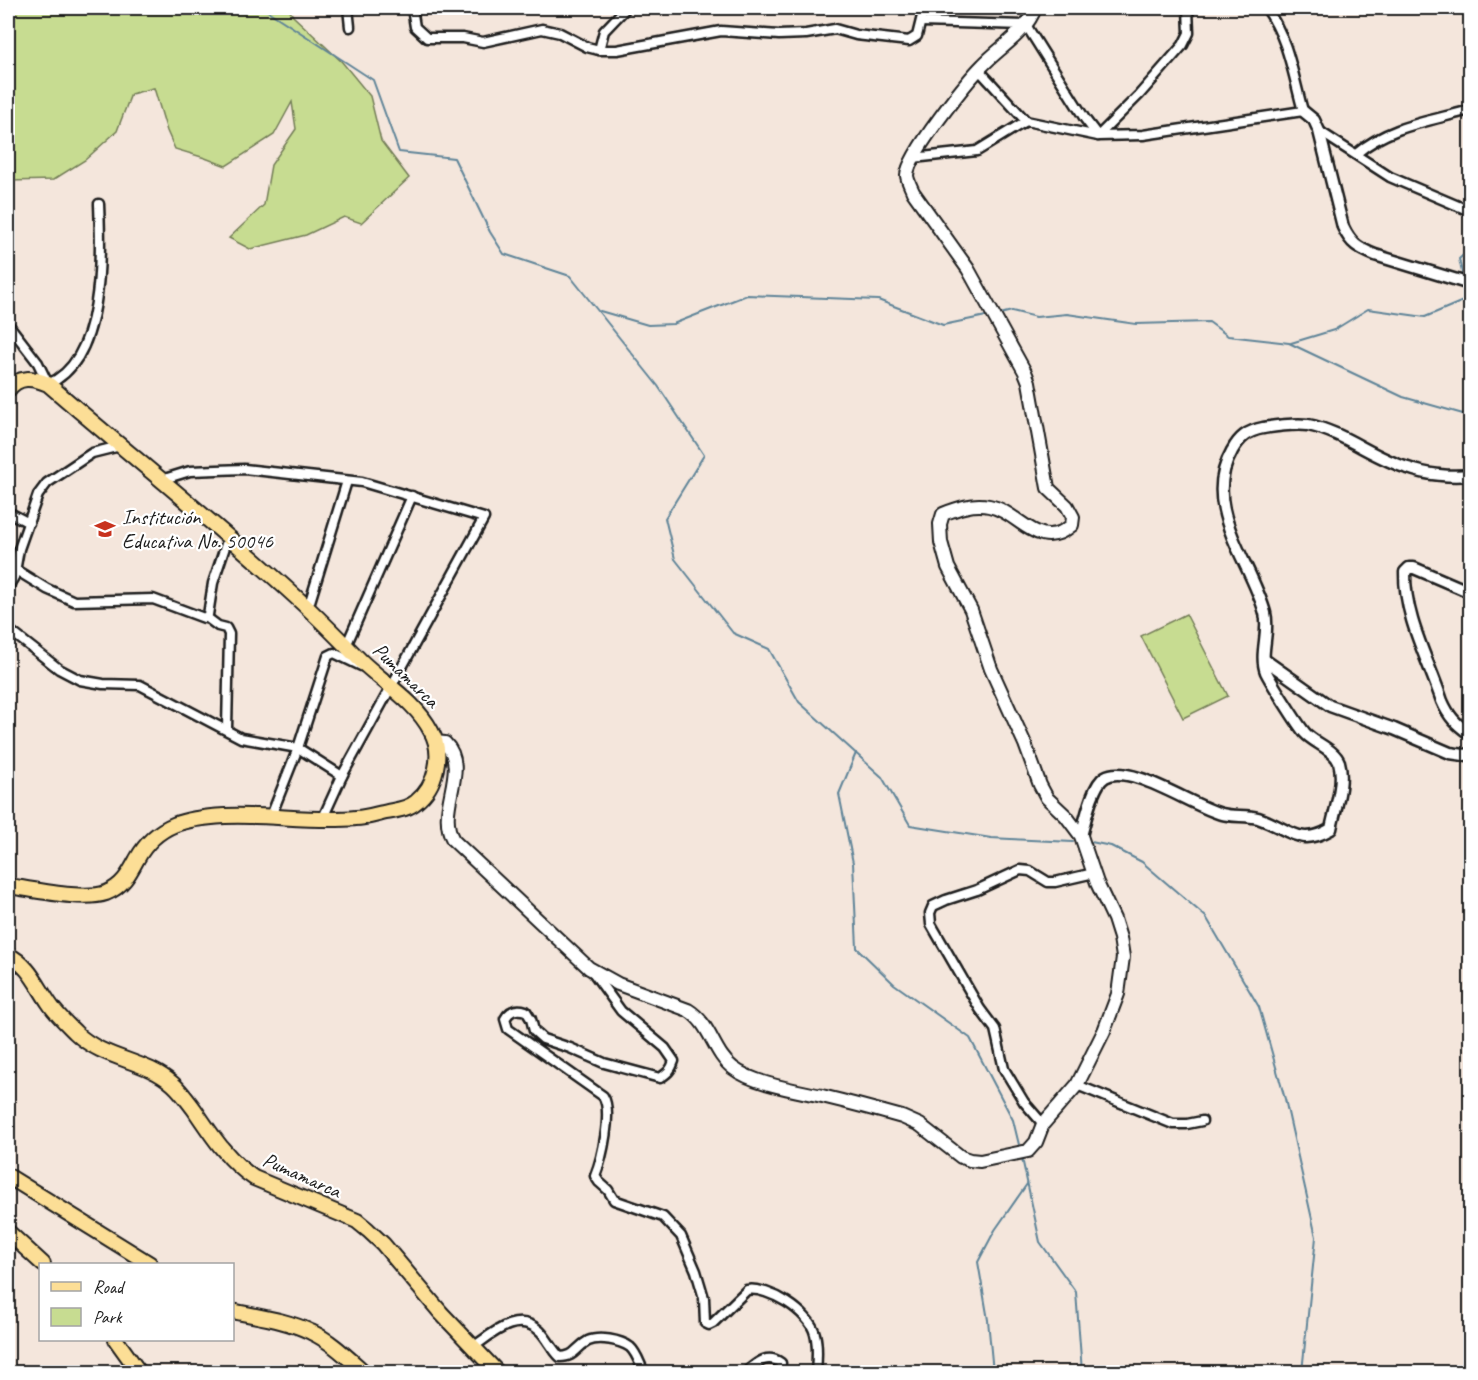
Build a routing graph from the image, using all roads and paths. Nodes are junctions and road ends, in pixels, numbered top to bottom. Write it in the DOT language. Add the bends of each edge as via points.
graph roads {
  1 [pos="348,8"];
  2 [pos="412,8"];
  3 [pos="626,8"];
  4 [pos="924,8"];
  5 [pos="1035,8"];
  6 [pos="1188,8"];
  7 [pos="1266,8"];
  8 [pos="921,22"];
  9 [pos="1026,25"];
  10 [pos="350,27"];
  11 [pos="599,50"];
  12 [pos="979,70"];
  13 [pos="1470,110"];
  14 [pos="1303,111"];
  15 [pos="1026,122"];
  16 [pos="1319,131"];
  17 [pos="1098,136"];
  18 [pos="1356,154"];
  19 [pos="913,158"];
  20 [pos="99,204"];
  21 [pos="1470,211"];
  22 [pos="1470,284"];
  23 [pos="8,324"];
  24 [pos="48,384"];
  25 [pos="8,390"];
  26 [pos="120,446"];
  27 [pos="1470,475"];
  28 [pos="160,480"];
  29 [pos="347,481"];
  30 [pos="412,496"];
  31 [pos="8,512"];
  32 [pos="29,523"];
  33 [pos="228,537"];
  34 [pos="16,570"];
  35 [pos="8,586"];
  36 [pos="1470,592"];
  37 [pos="308,608"];
  38 [pos="206,617"];
  39 [pos="8,629"];
  40 [pos="346,646"];
  41 [pos="1264,660"];
  42 [pos="390,691"];
  43 [pos="227,729"];
  44 [pos="1470,734"];
  45 [pos="435,742"];
  46 [pos="298,748"];
  47 [pos="1470,754"];
  48 [pos="342,776"];
  49 [pos="271,816"];
  50 [pos="322,820"];
  51 [pos="1081,836"];
  52 [pos="1094,873"];
  53 [pos="8,886"];
  54 [pos="8,955"];
  55 [pos="589,968"];
  56 [pos="1077,1085"];
  57 [pos="1202,1121"];
  58 [pos="1043,1124"];
  59 [pos="8,1176"];
  60 [pos="8,1232"];
  61 [pos="42,1263"];
  62 [pos="148,1263"];
  63 [pos="234,1311"];
  64 [pos="117,1341"];
  65 [pos="473,1347"];
  66 [pos="139,1372"];
  67 [pos="364,1372"];
  68 [pos="497,1372"];
  69 [pos="644,1372"];
  70 [pos="746,1372"];
  71 [pos="780,1372"];
  72 [pos="816,1372"];
  1 -- 10 [label="street"];
  2 -- 11 [label="street" via="415,27 427,38 483,42 542,29"];
  3 -- 11 [label="street" via="604,32"];
  4 -- 8 [label="street"];
  5 -- 9 [label="main road"];
  6 -- 17 [label="street" via="1189,33 1183,45"];
  7 -- 14 [label="street" via="1284,39"];
  8 -- 9 [label="street"];
  8 -- 11 [label="street" via="916,36 909,41 835,29 779,35 732,30"];
  9 -- 12 [label="main road"];
  9 -- 17 [label="street"];
  12 -- 15 [label="street"];
  12 -- 19 [label="main road"];
  13 -- 18 [label="street" via="1400,128"];
  14 -- 16 [label="street"];
  14 -- 17 [label="street" via="1143,135"];
  15 -- 17 [label="street"];
  15 -- 19 [label="street" via="977,151"];
  16 -- 18 [label="street"];
  16 -- 22 [label="street" via="1349,240 1364,251"];
  18 -- 21 [label="street" via="1390,177"];
  19 -- 51 [label="main road" via="907,172 910,186 968,269 1025,372 1048,488 1073,517 1072,525 1054,535 1035,533 991,506 968,506 944,514 940,524 948,567 971,610 1040,786"];
  20 -- 24 [label="street" via="100,264 89,334 71,368"];
  23 -- 24 [label="street" via="38,363"];
  24 -- 25 [label="main road" via="29,378 15,382"];
  24 -- 26 [label="main road, Pumamarca"];
  26 -- 28 [label="main road, Pumamarca"];
  26 -- 32 [label="street" via="92,453 47,483 38,495"];
  27 -- 41 [label="street" via="1408,468 1309,425 1261,428 1241,437 1227,459 1220,482 1232,538 1266,615"];
  28 -- 29 [label="street" via="190,471 244,469"];
  28 -- 33 [label="main road, Pumamarca"];
  29 -- 30 [label="street"];
  29 -- 37 [label="street"];
  30 -- 40 [label="street"];
  30 -- 42 [label="street" via="484,519"];
  31 -- 32 [label="street"];
  32 -- 34 [label="street" via="18,549"];
  33 -- 37 [label="main road, Pumamarca"];
  33 -- 38 [label="street"];
  34 -- 35 [label="street"];
  34 -- 38 [label="street" via="47,590 74,601 153,599"];
  36 -- 44 [label="street" via="1414,568 1405,572 1410,614 1442,701 1455,723"];
  37 -- 40 [label="main road, Pumamarca"];
  38 -- 43 [label="street" via="226,628 229,634"];
  39 -- 43 [label="street" via="59,669 81,680 140,686"];
  40 -- 42 [label="main road, Pumamarca"];
  41 -- 47 [label="street" via="1330,706 1450,753"];
  41 -- 51 [label="street" via="1266,670 1305,733 1338,759 1341,772 1331,829 1318,837 1303,837 1255,817 1211,811 1154,784 1118,773 1104,777 1096,790"];
  42 -- 45 [label="main road, Pumamarca" via="416,710"];
  42 -- 46 [label="street" via="363,667 330,653"];
  42 -- 48 [label="street"];
  43 -- 46 [label="street" via="241,738"];
  45 -- 50 [label="main road, Pumamarca" via="436,771 428,789 412,805 358,818"];
  45 -- 55 [label="main road" via="445,742 455,765 447,818 453,840"];
  46 -- 48 [label="street"];
  46 -- 49 [label="street"];
  48 -- 50 [label="street"];
  49 -- 50 [label="main road, Pumamarca"];
  49 -- 53 [label="main road, Pumamarca" via="207,817 170,826 147,843 125,880 102,894 83,896"];
  51 -- 52 [label="main road"];
  52 -- 56 [label="main road" via="1114,919 1123,957 1118,994"];
  52 -- 58 [label="street" via="1048,882 1030,870 1020,870 933,906 930,913 931,924 995,1029 1004,1069"];
  54 -- 65 [label="main road, Pumamarca" via="30,972 50,1005 86,1042 105,1053 150,1068 172,1083 244,1172 357,1221 378,1238"];
  55 -- 58 [label="main road" via="696,1015 735,1070 778,1086 902,1117 920,1125 961,1157 980,1161 1028,1151"];
  55 -- 72 [label="street" via="621,1011 665,1048 674,1061 667,1074 660,1078 604,1063 543,1039 534,1031 526,1011 519,1009 507,1014 508,1029 603,1096 607,1102 605,1133 595,1176 614,1200 663,1217 681,1236 704,1298 705,1323 713,1323 747,1290 779,1298 802,1312 815,1332"];
  56 -- 57 [label="street" via="1173,1124"];
  56 -- 58 [label="main road"];
  59 -- 62 [label="main road"];
  60 -- 61 [label="main road"];
  63 -- 67 [label="main road" via="313,1332"];
  64 -- 66 [label="main road"];
  65 -- 68 [label="main road, Pumamarca"];
  65 -- 69 [label="street" via="499,1329 524,1322 540,1330 560,1357 569,1357 590,1340 608,1339 630,1347"];
  70 -- 71 [label="street" via="760,1360 768,1359 781,1364"];
}
